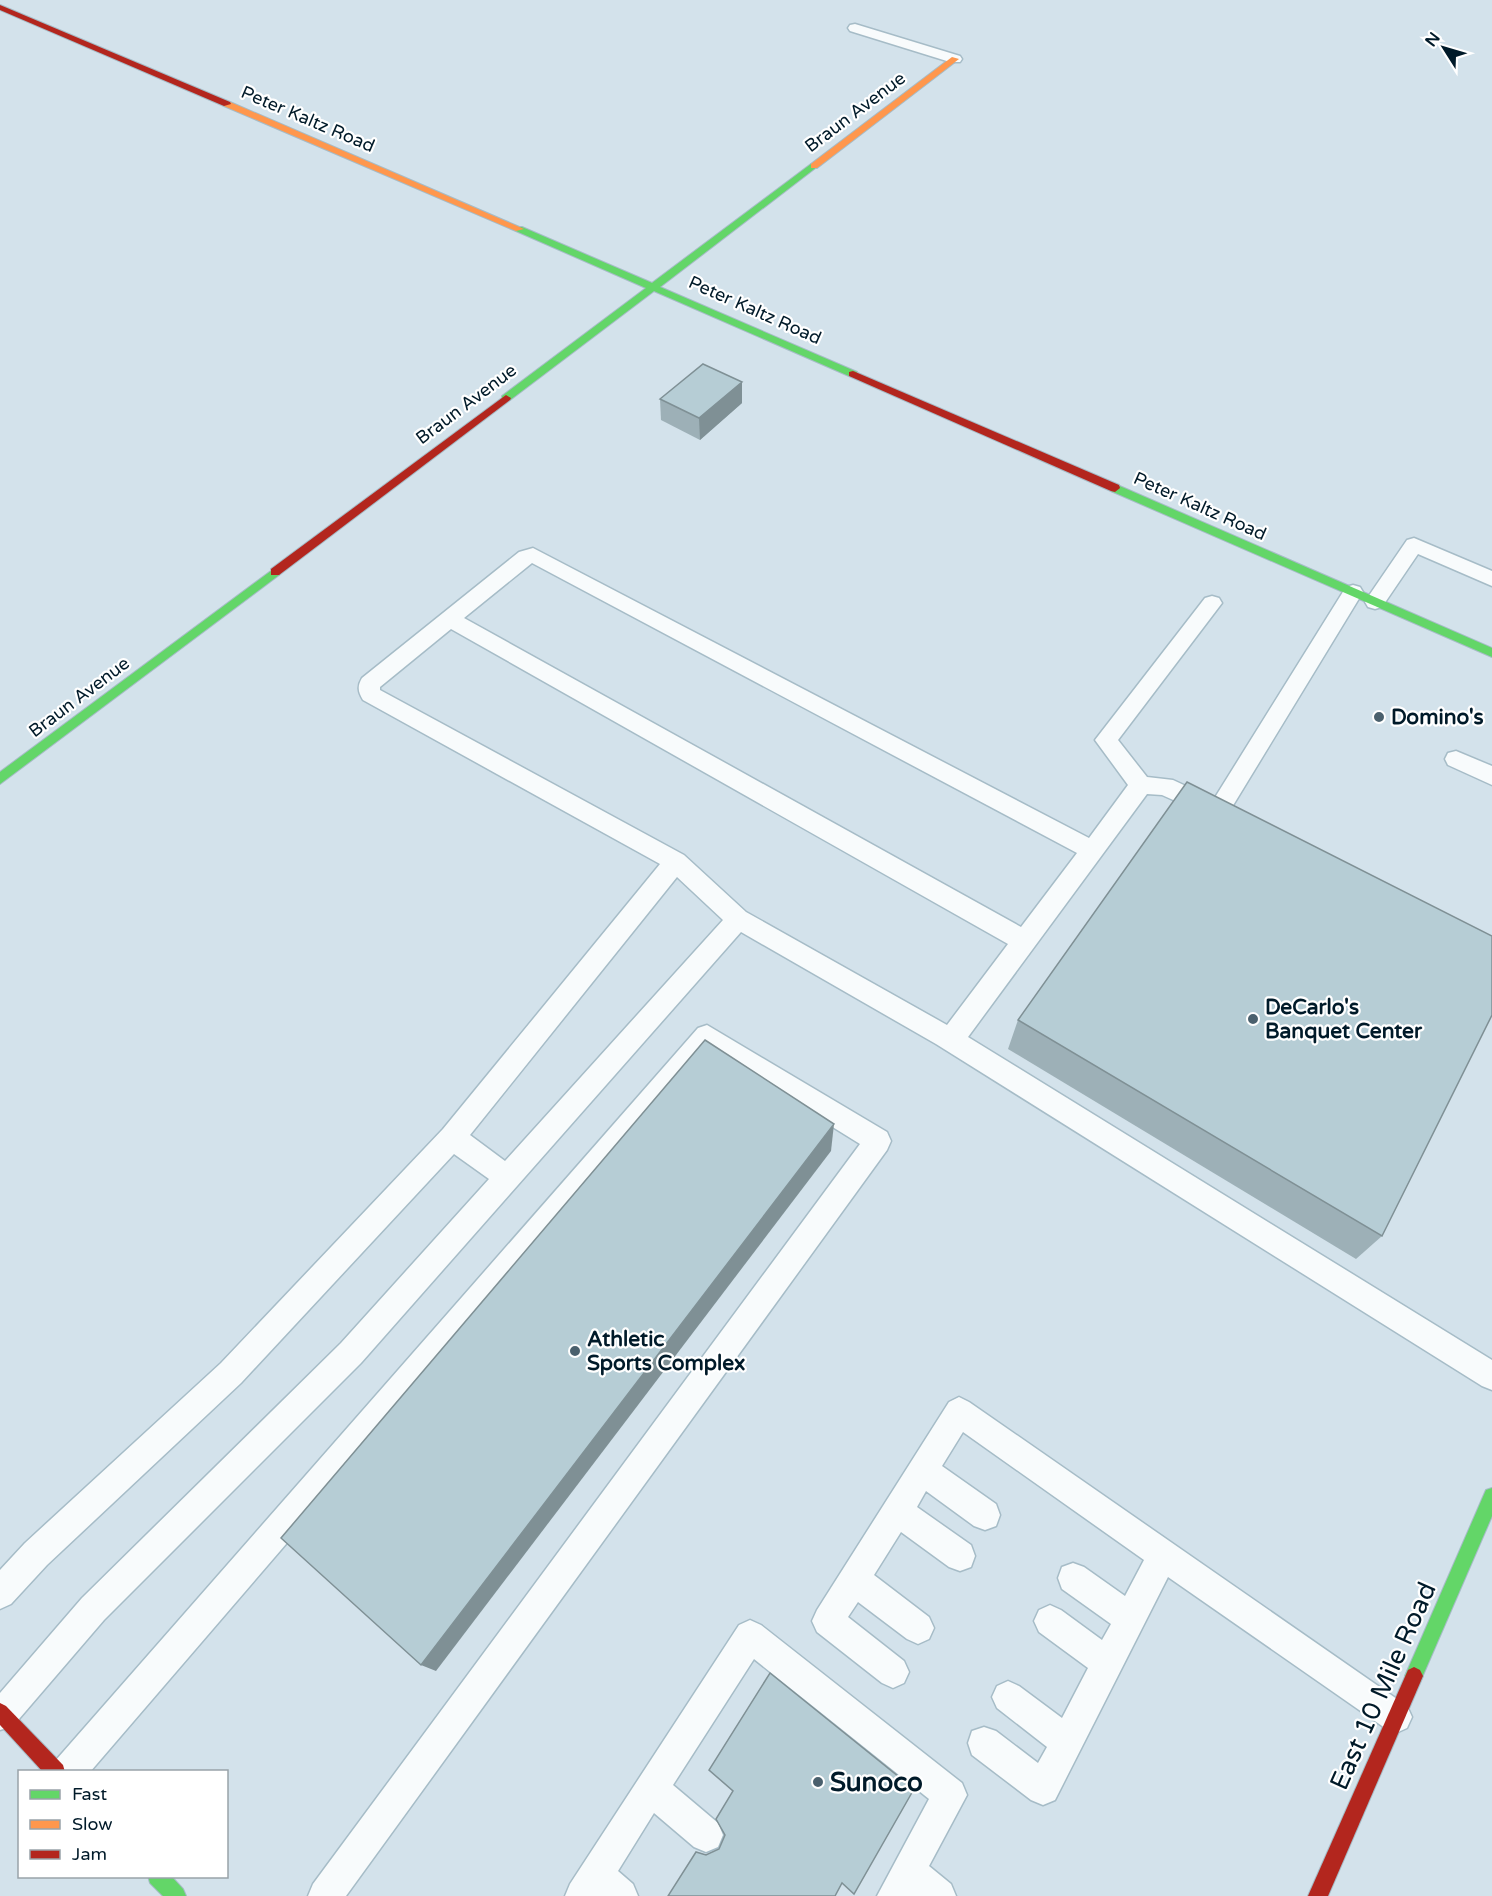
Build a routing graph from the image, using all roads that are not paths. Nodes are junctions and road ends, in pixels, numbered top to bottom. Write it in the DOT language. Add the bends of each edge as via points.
graph roads {
  1 [pos="0,7"];
  2 [pos="855,27"];
  3 [pos="955,59"];
  4 [pos="653,286"];
  5 [pos="1492,579"];
  6 [pos="1353,592"];
  7 [pos="1375,602"];
  8 [pos="1212,603"];
  9 [pos="449,619"];
  10 [pos="1492,653"];
  11 [pos="1456,759"];
  12 [pos="1492,776"];
  13 [pos="0,779"];
  14 [pos="1153,785"];
  15 [pos="1218,811"];
  16 [pos="1239,822"];
  17 [pos="1092,850"];
  18 [pos="676,862"];
  19 [pos="738,919"];
  20 [pos="1024,941"];
  21 [pos="945,1036"];
  22 [pos="452,1137"];
  23 [pos="508,1178"];
  24 [pos="1492,1376"];
  25 [pos="922,1470"];
  26 [pos="1492,1496"];
  27 [pos="897,1511"];
  28 [pos="985,1515"];
  29 [pos="1164,1553"];
  30 [pos="960,1556"];
  31 [pos="1073,1578"];
  32 [pos="855,1580"];
  33 [pos="0,1593"];
  34 [pos="1131,1619"];
  35 [pos="1050,1621"];
  36 [pos="918,1628"];
  37 [pos="1107,1663"];
  38 [pos="893,1672"];
  39 [pos="1008,1697"];
  40 [pos="1,1714"];
  41 [pos="1396,1717"];
  42 [pos="1067,1742"];
  43 [pos="984,1743"];
  44 [pos="54,1770"];
  45 [pos="70,1770"];
  46 [pos="651,1788"];
  47 [pos="706,1835"];
  48 [pos="159,1878"];
  49 [pos="901,1883"];
  50 [pos="589,1885"];
  51 [pos="176,1896"];
  52 [pos="325,1896"];
  53 [pos="621,1896"];
  54 [pos="939,1896"];
  55 [pos="1318,1896"];
  1 -- 4 [label="street, Peter Kaltz Road"];
  2 -- 3 [label="lane"];
  3 -- 4 [label="street, Braun Avenue"];
  4 -- 6 [label="street, Peter Kaltz Road"];
  4 -- 13 [label="street, Braun Avenue"];
  5 -- 7 [label="lane" via="1414,545"];
  6 -- 7 [label="street, Peter Kaltz Road"];
  6 -- 15 [label="lane"];
  7 -- 10 [label="street, Peter Kaltz Road"];
  8 -- 14 [label="lane" via="1106,740"];
  9 -- 17 [label="lane" via="526,557 539,556"];
  9 -- 18 [label="lane" via="369,684 369,694"];
  9 -- 20 [label="lane"];
  11 -- 12 [label="lane"];
  14 -- 15 [label="lane"];
  14 -- 17 [label="lane"];
  15 -- 16 [label="lane"];
  17 -- 20 [label="lane"];
  18 -- 19 [label="lane"];
  18 -- 22 [label="lane"];
  19 -- 21 [label="lane"];
  19 -- 23 [label="lane"];
  20 -- 21 [label="lane" via="955,1034"];
  21 -- 24 [label="lane"];
  22 -- 23 [label="lane"];
  22 -- 33 [label="lane" via="231,1373 36,1554"];
  23 -- 40 [label="lane" via="351,1353 93,1609"];
  25 -- 27 [label="lane"];
  25 -- 28 [label="lane"];
  25 -- 29 [label="lane" via="958,1412"];
  26 -- 41 [label="street, East 10 Mile Road"];
  27 -- 30 [label="lane"];
  27 -- 32 [label="lane"];
  29 -- 34 [label="lane"];
  29 -- 41 [label="lane"];
  31 -- 34 [label="lane"];
  32 -- 36 [label="lane"];
  32 -- 38 [label="lane" via="828,1621"];
  34 -- 37 [label="lane"];
  35 -- 37 [label="lane"];
  37 -- 42 [label="lane"];
  39 -- 42 [label="lane"];
  40 -- 44 [label="street"];
  41 -- 55 [label="street, East 10 Mile Road"];
  42 -- 43 [label="lane" via="1043,1788"];
  45 -- 52 [label="lane" via="707,1036 878,1141"];
  46 -- 47 [label="lane"];
  46 -- 49 [label="lane" via="750,1636 950,1795"];
  46 -- 50 [label="lane"];
  48 -- 51 [label="street"];
  49 -- 54 [label="lane"];
  50 -- 53 [label="lane"];
}
